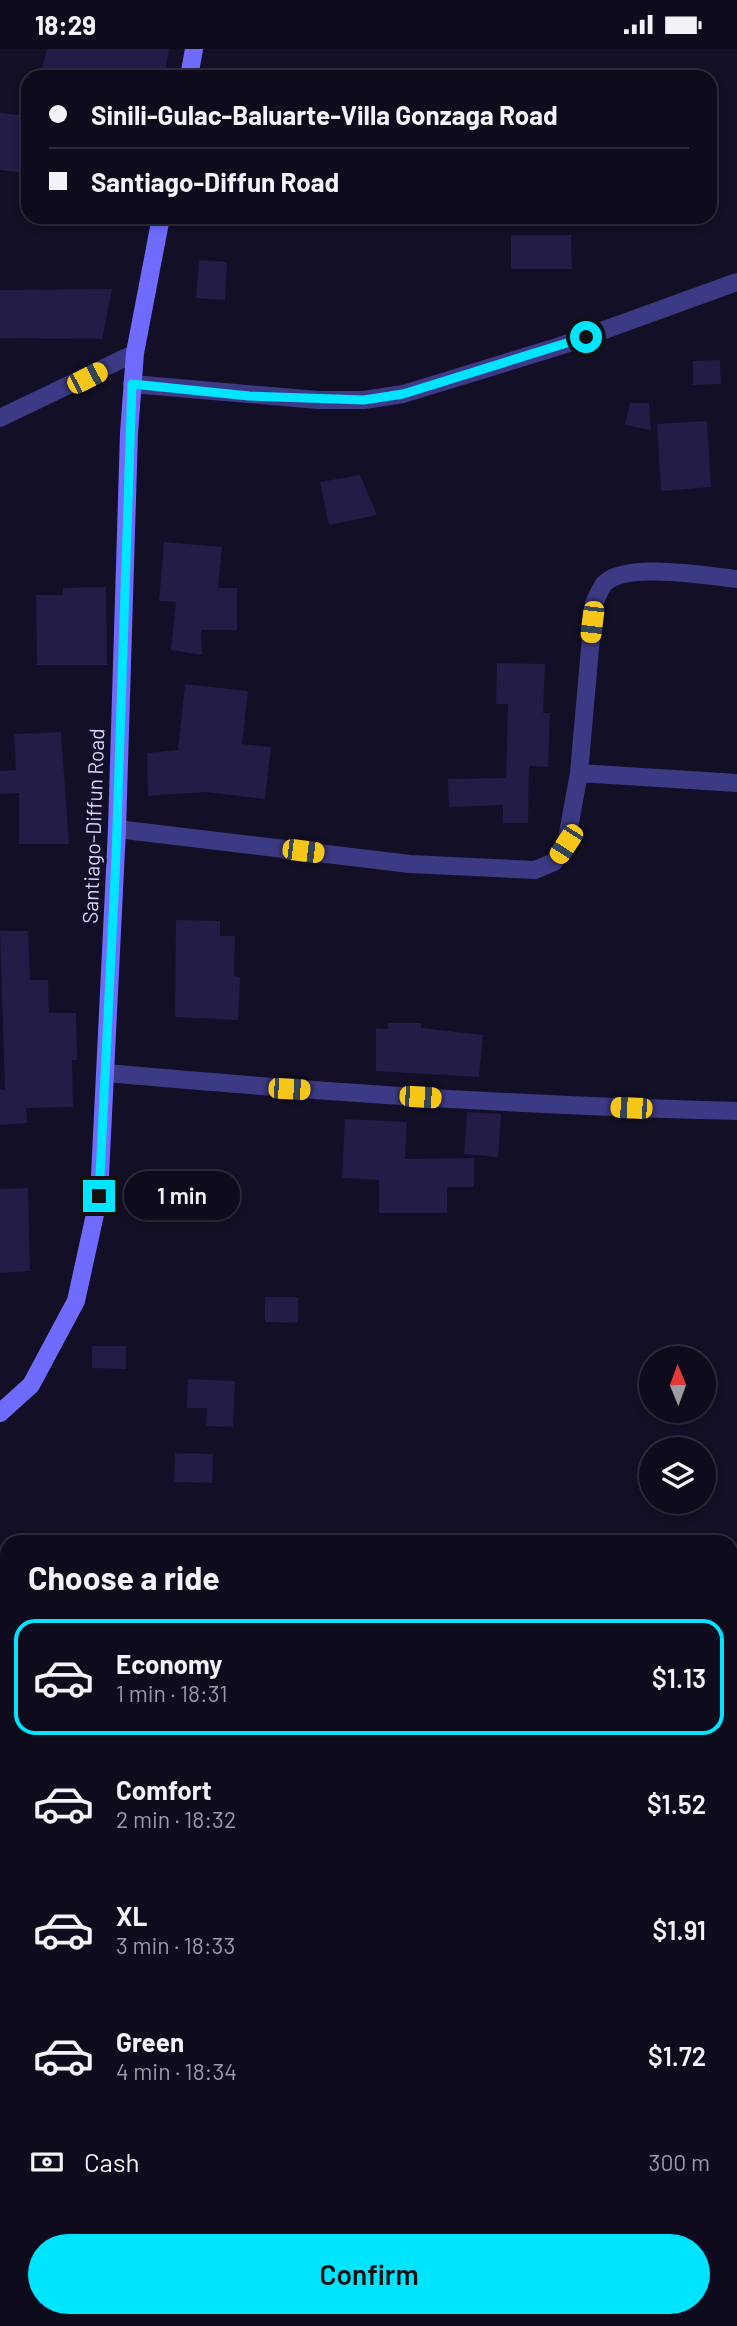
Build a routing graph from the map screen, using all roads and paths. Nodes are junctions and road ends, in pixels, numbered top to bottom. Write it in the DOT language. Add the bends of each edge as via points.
graph roads {
  1 [pos="194,49"];
  2 [pos="190,70"];
  3 [pos="160,224"];
  4 [pos="737,282"];
  5 [pos="135,353"];
  6 [pos="132,384"];
  7 [pos="0,418"];
  8 [pos="737,579"];
  9 [pos="579,773"];
  10 [pos="737,783"];
  11 [pos="117,829"];
  12 [pos="107,1073"];
  13 [pos="737,1111"];
  14 [pos="0,1413"];
  1 -- 2 [label="main road"];
  3 -- 5 [label="main road, Santiago-Diffun Road"];
  4 -- 6 [label="street" via="561,346 403,394 318,400"];
  5 -- 6 [label="main road, Santiago-Diffun Road"];
  5 -- 7 [label="street"];
  6 -- 11 [label="main road, Santiago-Diffun Road"];
  8 -- 9 [label="street" via="624,573 605,583 594,603"];
  9 -- 10 [label="street"];
  9 -- 11 [label="street" via="566,844 554,862 535,870 410,864"];
  11 -- 12 [label="main road, Santiago-Diffun Road"];
  12 -- 13 [label="street" via="577,1107"];
  12 -- 14 [label="main road, Santiago-Diffun Road" via="99,1196 76,1301 31,1385"];
}
